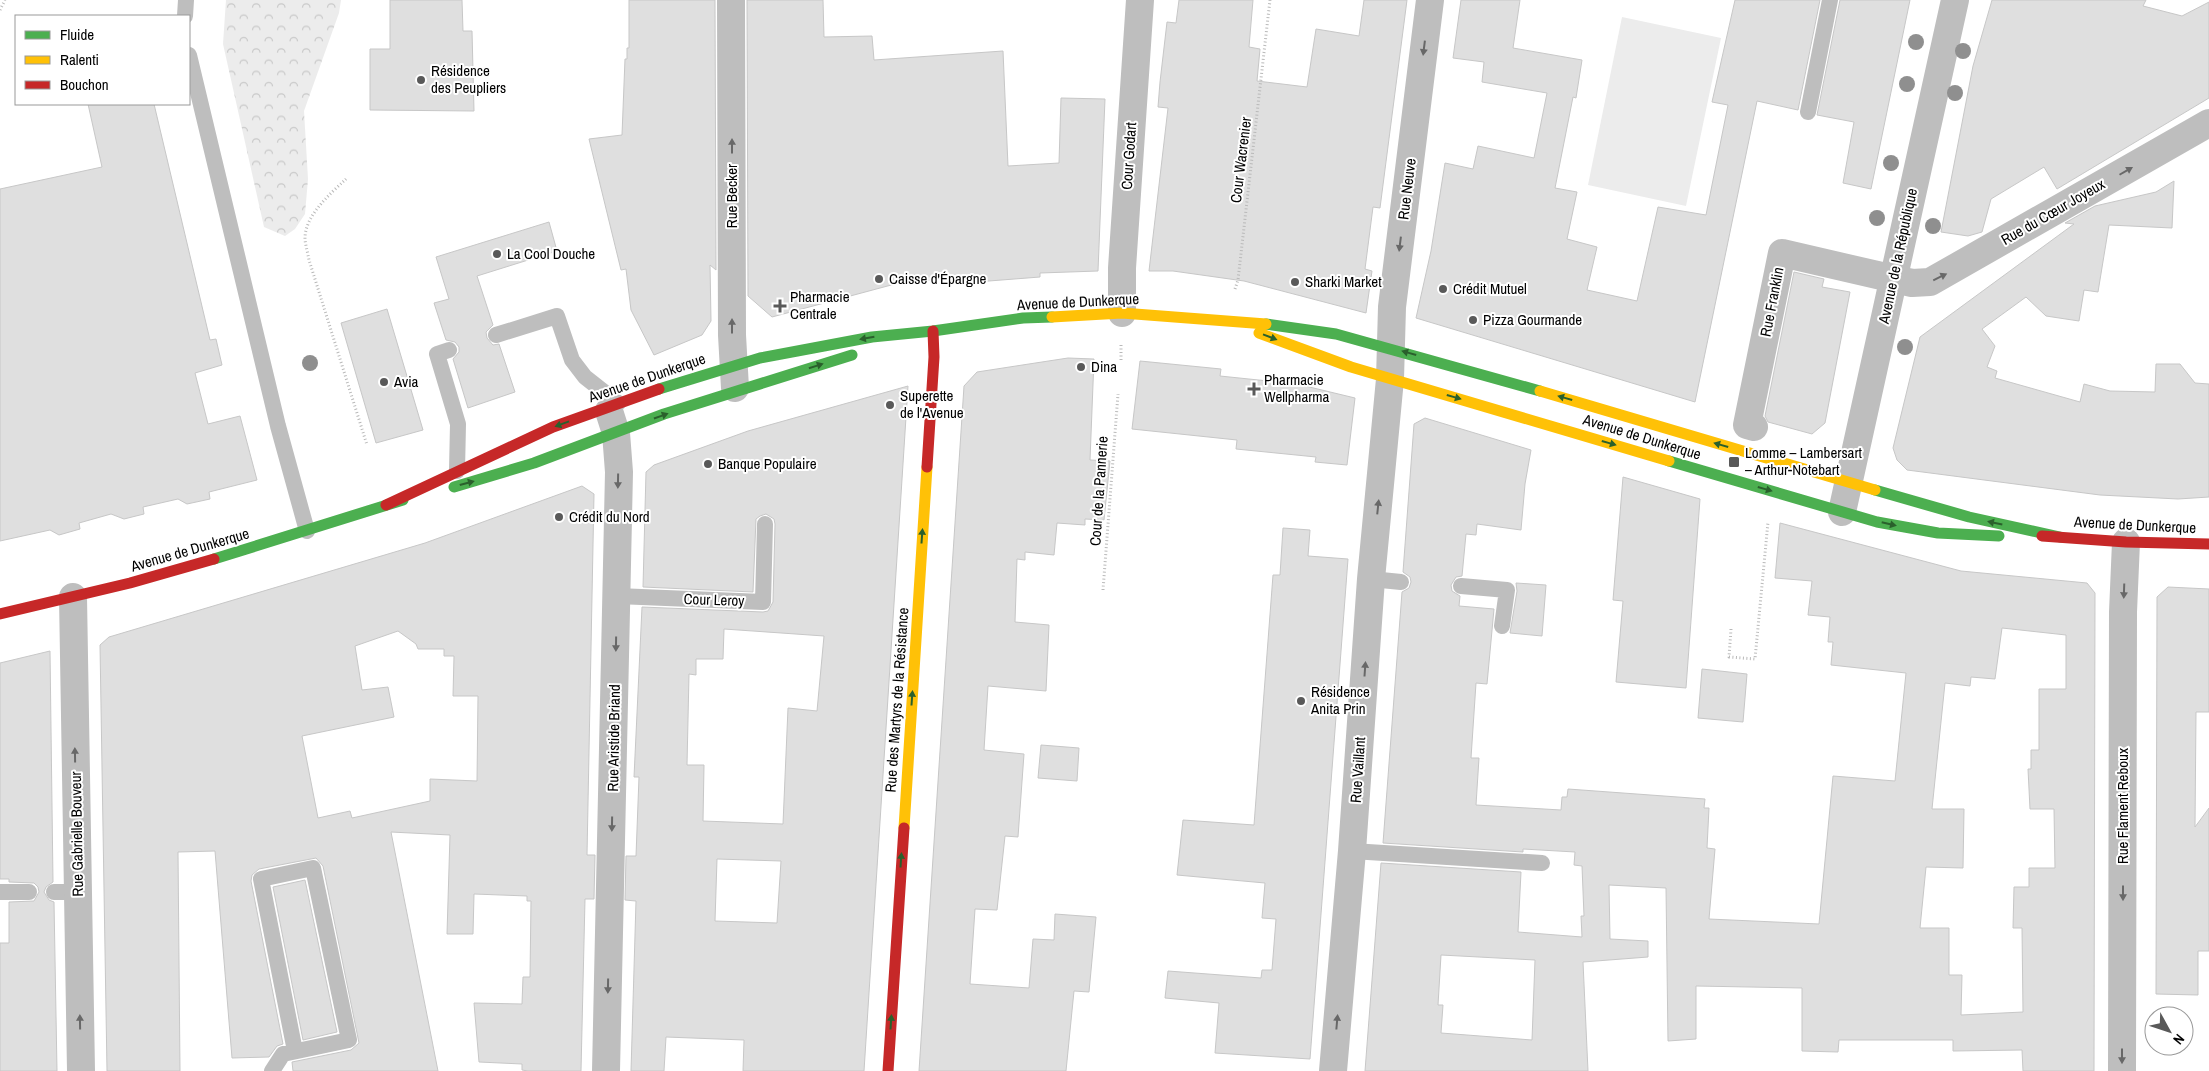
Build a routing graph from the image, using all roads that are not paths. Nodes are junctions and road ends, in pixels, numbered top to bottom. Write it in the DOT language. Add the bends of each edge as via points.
graph roads {
  1 [pos="186,0"];
  2 [pos="731,0"];
  3 [pos="1140,0"];
  4 [pos="1430,0"];
  5 [pos="1830,0"];
  6 [pos="1955,0"];
  7 [pos="185,15"];
  8 [pos="190,59"];
  9 [pos="1808,112"];
  10 [pos="2209,123"];
  11 [pos="1892,279"];
  12 [pos="1122,312"];
  13 [pos="1225,320"];
  14 [pos="933,331"];
  15 [pos="496,335"];
  16 [pos="878,347"];
  17 [pos="1391,348"];
  18 [pos="450,350"];
  19 [pos="860,353"];
  20 [pos="734,365"];
  21 [pos="1390,379"];
  22 [pos="736,392"];
  23 [pos="613,405"];
  24 [pos="1754,427"];
  25 [pos="616,433"];
  26 [pos="458,471"];
  27 [pos="1848,482"];
  28 [pos="386,505"];
  29 [pos="1842,512"];
  30 [pos="765,524"];
  31 [pos="307,531"];
  32 [pos="2060,537"];
  33 [pos="2126,542"];
  34 [pos="2209,544"];
  35 [pos="1371,580"];
  36 [pos="1401,582"];
  37 [pos="1461,586"];
  38 [pos="617,596"];
  39 [pos="72,597"];
  40 [pos="0,614"];
  41 [pos="1502,626"];
  42 [pos="1352,851"];
  43 [pos="1542,863"];
  44 [pos="0,892"];
  45 [pos="28,892"];
  46 [pos="296,1051"];
  47 [pos="81,1071"];
  48 [pos="272,1071"];
  49 [pos="606,1071"];
  50 [pos="888,1071"];
  51 [pos="1333,1071"];
  52 [pos="2122,1071"];
  1 -- 7 [label="lane"];
  20 -- 2 [label="street, Rue Becker, one-way"];
  3 -- 12 [label="street, Cour Godart" via="1122,268"];
  4 -- 17 [label="street, Rue Neuve, one-way" via="1392,307"];
  5 -- 9 [label="lane"];
  6 -- 11 [label="street, Avenue de la République"];
  8 -- 31 [label="lane" via="278,426"];
  11 -- 10 [label="street, Rue du Cœur Joyeux, one-way" via="1912,283 1930,282 1942,277"];
  11 -- 24 [label="street, Rue Franklin" via="1782,253 1747,425"];
  11 -- 27 [label="street, Avenue de la République"];
  12 -- 13 [label="main road, Avenue de Dunkerque"];
  12 -- 14 [label="main road, Avenue de Dunkerque" via="1031,318"];
  13 -- 17 [label="main road, Avenue de Dunkerque" via="1311,330"];
  13 -- 21 [label="main road, Avenue de Dunkerque, one-way" via="1328,360"];
  14 -- 16 [label="main road, Avenue de Dunkerque"];
  14 -- 20 [label="main road, Avenue de Dunkerque, one-way" via="872,336"];
  50 -- 14 [label="main road, Rue des Martyrs de la Résistance, one-way" via="934,357"];
  15 -- 23 [label="lane" via="557,316 572,360"];
  17 -- 21 [label="street, Rue Neuve"];
  27 -- 17 [label="main road, Avenue de Dunkerque, one-way"];
  18 -- 26 [label="lane" via="437,354 458,424"];
  22 -- 19 [label="main road, Avenue de Dunkerque, one-way"];
  20 -- 22 [label="street, Rue Becker"];
  20 -- 23 [label="main road, Avenue de Dunkerque"];
  21 -- 29 [label="main road, Avenue de Dunkerque, one-way"];
  35 -- 21 [label="street, Rue Vaillant, one-way"];
  25 -- 22 [label="main road, Avenue de Dunkerque, one-way"];
  23 -- 25 [label="street, Rue Aristide Briand"];
  23 -- 26 [label="main road, Avenue de Dunkerque, one-way" via="553,427"];
  28 -- 25 [label="main road, Avenue de Dunkerque, one-way" via="534,463"];
  25 -- 38 [label="street, Rue Aristide Briand, one-way"];
  26 -- 28 [label="main road, Avenue de Dunkerque"];
  27 -- 29 [label="street, Avenue de la République"];
  32 -- 27 [label="main road, Avenue de Dunkerque, one-way" via="1969,517"];
  28 -- 31 [label="main road, Avenue de Dunkerque"];
  29 -- 32 [label="main road, Avenue de Dunkerque, one-way" via="1938,533"];
  30 -- 38 [label="lane, Cour Leroy" via="762,602"];
  31 -- 39 [label="main road, Avenue de Dunkerque" via="192,566"];
  32 -- 33 [label="main road, Avenue de Dunkerque"];
  33 -- 34 [label="main road, Avenue de Dunkerque"];
  33 -- 52 [label="street, Rue Flament Reboux, one-way"];
  35 -- 36 [label="lane"];
  42 -- 35 [label="street, Rue Vaillant, one-way"];
  37 -- 41 [label="lane" via="1508,590"];
  38 -- 49 [label="street, Rue Aristide Briand, one-way"];
  39 -- 40 [label="main road, Avenue de Dunkerque"];
  47 -- 39 [label="street, Rue Gabrielle Bouveur, one-way" via="66,892"];
  42 -- 43 [label="lane"];
  51 -- 42 [label="street, Rue Vaillant, one-way"];
  44 -- 45 [label="lane"];
  46 -- 46 [label="lane" via="349,1040 313,868 261,879"];
  46 -- 48 [label="lane" via="283,1054"];
}
